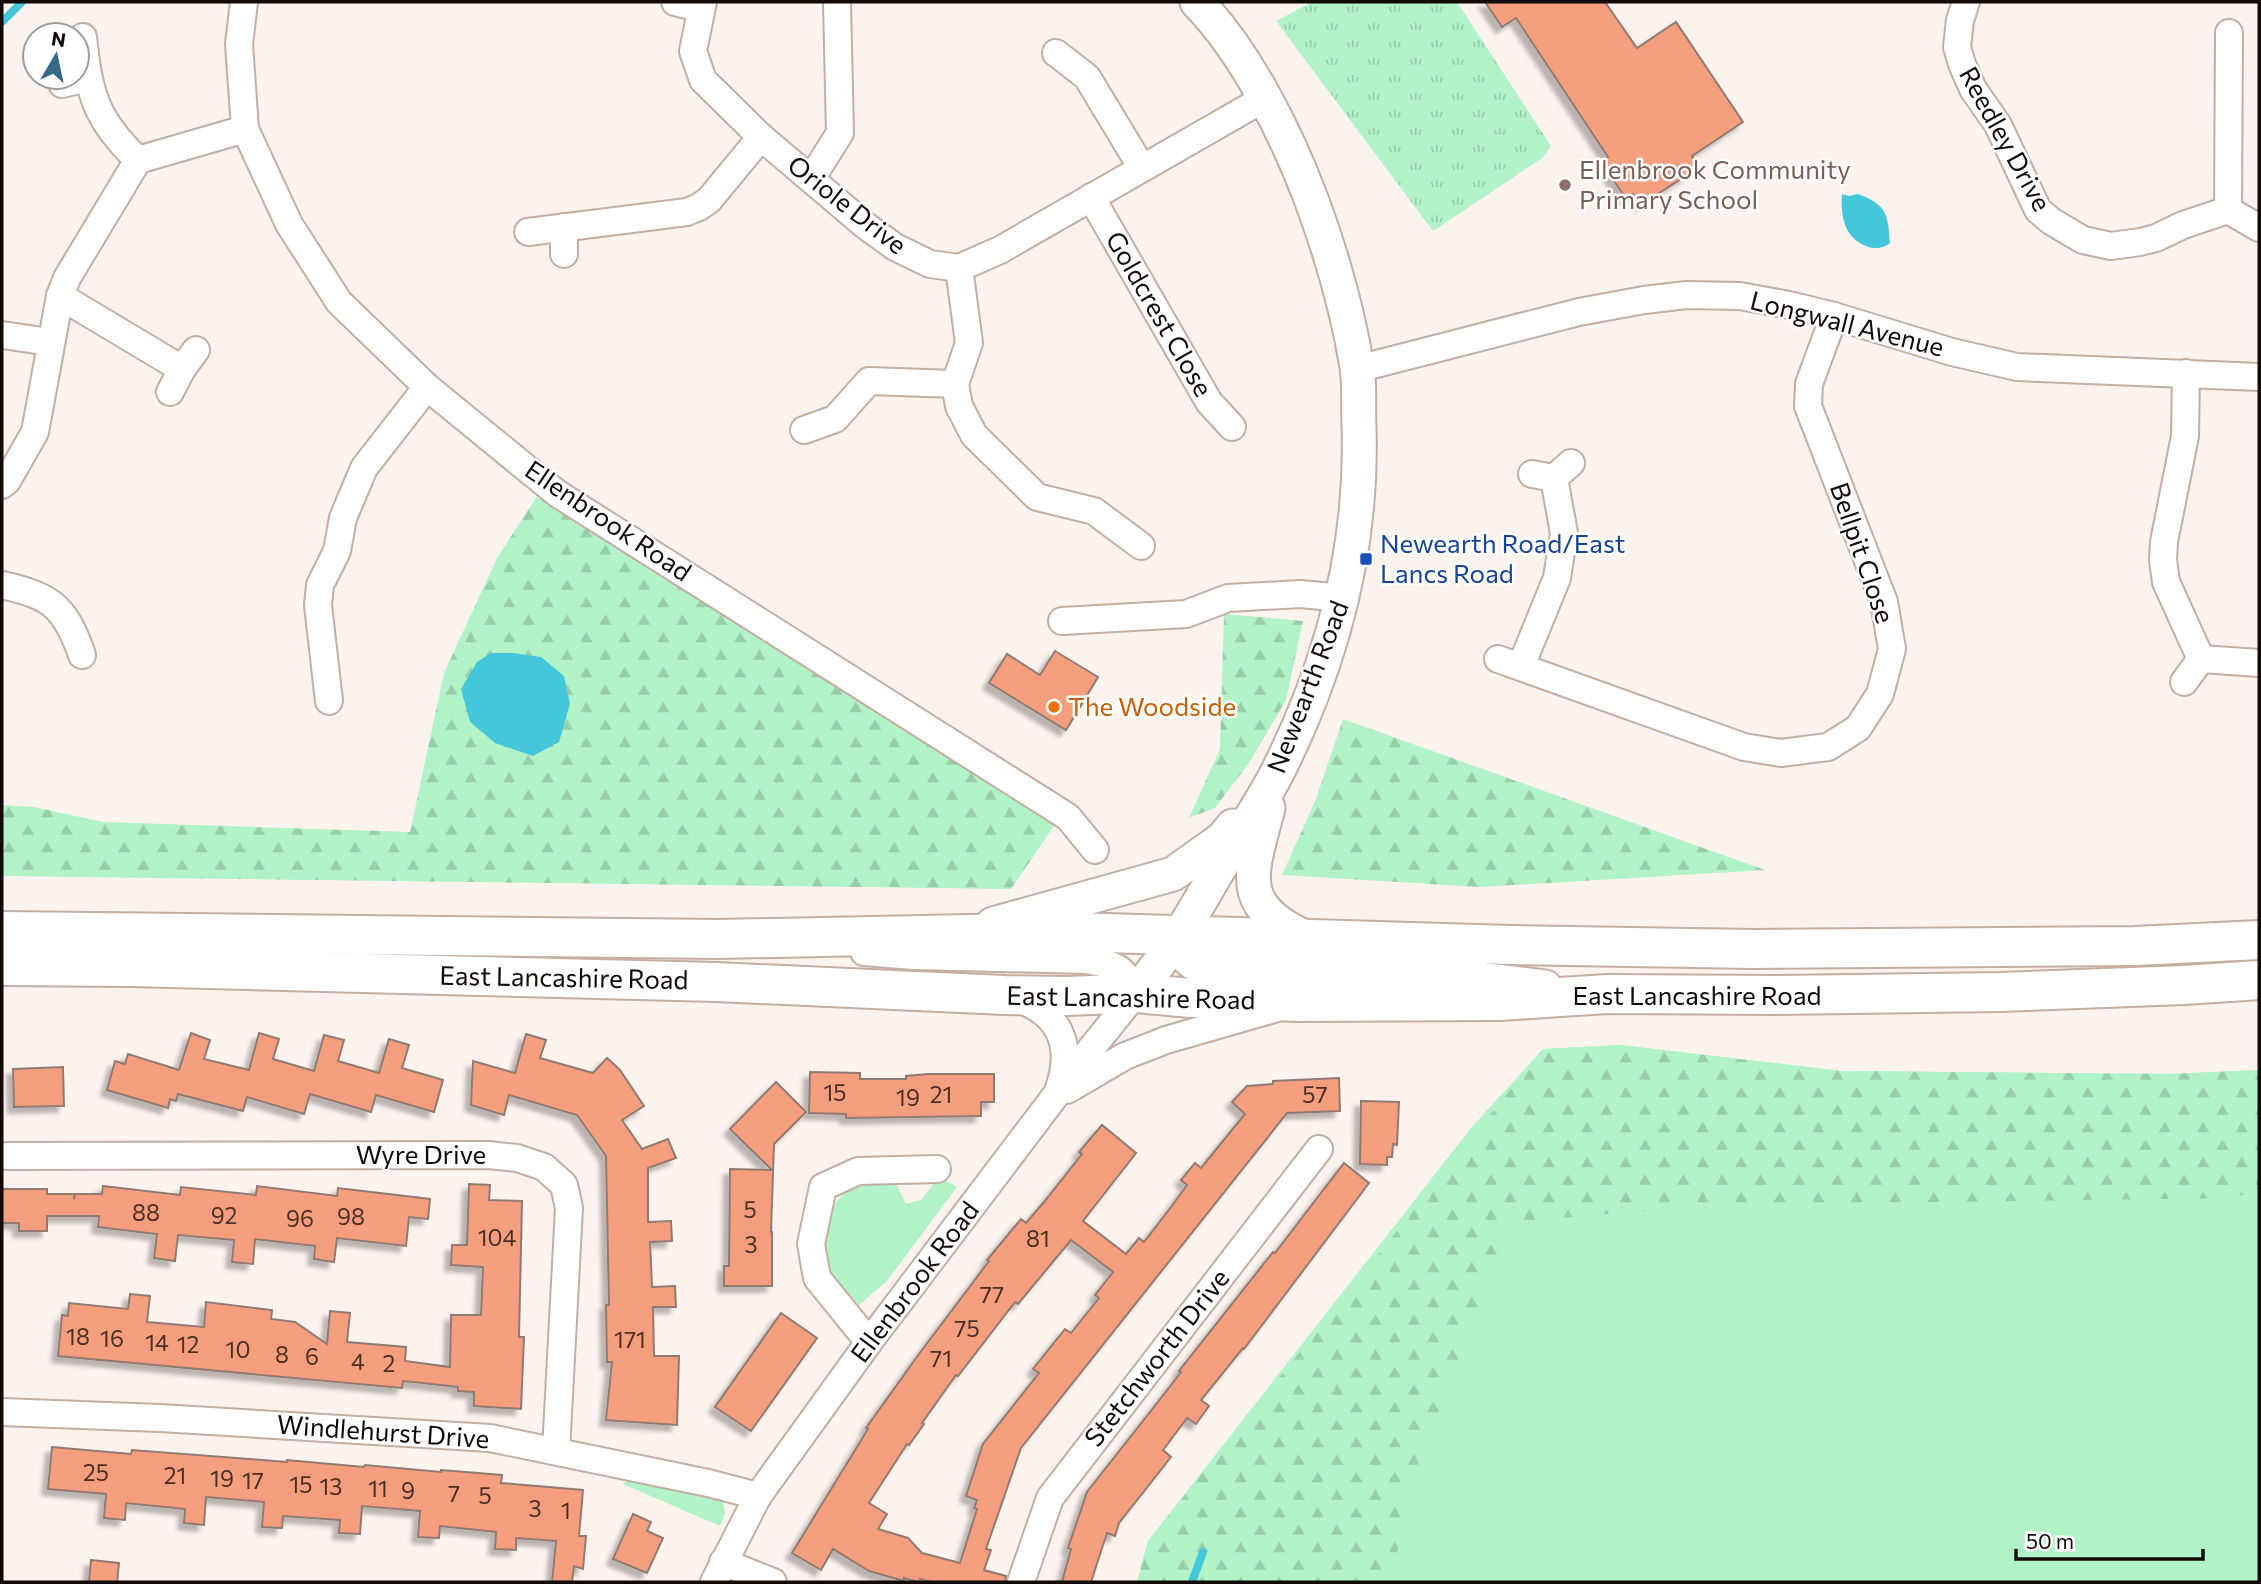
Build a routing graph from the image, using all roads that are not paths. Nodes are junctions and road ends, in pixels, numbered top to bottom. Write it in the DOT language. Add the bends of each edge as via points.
graph roads {
  1 [pos="244,2"];
  2 [pos="837,2"];
  3 [pos="1197,2"];
  4 [pos="1966,2"];
  5 [pos="693,4"];
  6 [pos="2229,33"];
  7 [pos="1056,53"];
  8 [pos="91,87"];
  9 [pos="1265,98"];
  10 [pos="245,129"];
  11 [pos="761,137"];
  12 [pos="138,160"];
  13 [pos="1142,168"];
  14 [pos="811,179"];
  15 [pos="1091,197"];
  16 [pos="2228,210"];
  17 [pos="564,227"];
  18 [pos="2259,228"];
  19 [pos="528,232"];
  20 [pos="564,254"];
  21 [pos="960,268"];
  22 [pos="60,296"];
  23 [pos="1834,316"];
  24 [pos="2,335"];
  25 [pos="50,342"];
  26 [pos="1357,369"];
  27 [pos="182,370"];
  28 [pos="2186,373"];
  29 [pos="2259,377"];
  30 [pos="955,384"];
  31 [pos="426,387"];
  32 [pos="1232,428"];
  33 [pos="804,430"];
  34 [pos="1552,472"];
  35 [pos="2,485"];
  36 [pos="1140,545"];
  37 [pos="2,585"];
  38 [pos="1343,598"];
  39 [pos="1062,621"];
  40 [pos="82,655"];
  41 [pos="2201,659"];
  42 [pos="2259,663"];
  43 [pos="2184,682"];
  44 [pos="329,701"];
  45 [pos="1276,775"];
  46 [pos="1095,850"];
  47 [pos="2,930"];
  48 [pos="956,933"];
  49 [pos="1178,936"];
  50 [pos="719,939"];
  51 [pos="1309,939"];
  52 [pos="2259,940"];
  53 [pos="2,966"];
  54 [pos="2259,979"];
  55 [pos="1136,993"];
  56 [pos="1607,993"];
  57 [pos="1004,995"];
  58 [pos="1300,1002"];
  59 [pos="1056,1096"];
  60 [pos="1319,1149"];
  61 [pos="2,1156"];
  62 [pos="937,1169"];
  63 [pos="869,1342"];
  64 [pos="2,1412"];
  65 [pos="556,1451"];
  66 [pos="758,1496"];
  67 [pos="718,1572"];
  68 [pos="773,1582"];
  69 [pos="1021,1582"];
  1 -- 10 [label="street, Ellenbrook Road" via="239,44"];
  2 -- 14 [label="street" via="840,133"];
  3 -- 9 [label="main road, Newearth Road"];
  4 -- 16 [label="street, Reedley Drive" via="1957,47 1962,64 1998,125 2038,210 2051,221 2083,240 2111,246 2140,243"];
  5 -- 11 [label="street, Oriole Drive" via="693,51 703,80"];
  6 -- 16 [label="street" via="2217,67"];
  7 -- 13 [label="street" via="1087,78"];
  8 -- 12 [label="street" via="102,118"];
  9 -- 13 [label="street"];
  9 -- 26 [label="main road, Newearth Road" via="1323,232"];
  10 -- 12 [label="street"];
  10 -- 31 [label="street, Ellenbrook Road" via="289,224 339,302"];
  11 -- 14 [label="street, Oriole Drive"];
  11 -- 17 [label="street" via="699,207"];
  12 -- 22 [label="street"];
  13 -- 15 [label="street"];
  14 -- 21 [label="street, Oriole Drive" via="895,247 930,264"];
  15 -- 21 [label="street"];
  15 -- 32 [label="street, Goldcrest Close" via="1209,402"];
  16 -- 18 [label="street"];
  17 -- 19 [label="street"];
  17 -- 20 [label="street"];
  21 -- 30 [label="street" via="969,343"];
  22 -- 25 [label="street"];
  22 -- 27 [label="street"];
  23 -- 26 [label="street, Longwall Avenue" via="1740,296 1655,298 1579,312"];
  23 -- 28 [label="street, Longwall Avenue" via="2017,367"];
  23 -- 34 [label="street, Bellpit Close" via="1809,384 1808,406 1884,602 1892,649 1880,694 1858,728 1828,747 1781,753 1744,747 1509,663 1557,578 1564,533"];
  24 -- 25 [label="street"];
  25 -- 35 [label="street" via="35,432"];
  26 -- 38 [label="main road, Newearth Road" via="1360,461 1352,554"];
  28 -- 29 [label="street, Longwall Avenue"];
  28 -- 41 [label="street" via="2185,436 2163,561 2166,582"];
  30 -- 33 [label="street" via="869,381 835,419"];
  30 -- 36 [label="street" via="959,406 974,435 1037,496 1094,511"];
  31 -- 44 [label="street" via="365,468 343,518 337,551 320,585 313,670"];
  31 -- 46 [label="street, Ellenbrook Road" via="558,494 1068,817"];
  37 -- 40 [label="street" via="72,610"];
  38 -- 39 [label="street" via="1300,594 1228,598 1186,614"];
  38 -- 45 [label="main road, Newearth Road" via="1305,710"];
  41 -- 42 [label="street"];
  41 -- 43 [label="street"];
  45 -- 48 [label="main road" via="1222,839 1173,874"];
  45 -- 49 [label="main road, Newearth Road"];
  45 -- 51 [label="main road" via="1256,853 1253,892 1274,920"];
  47 -- 50 [label="highway, East Lancashire Road"];
  48 -- 49 [label="highway, East Lancashire Road"];
  48 -- 50 [label="highway, East Lancashire Road"];
  49 -- 51 [label="highway, East Lancashire Road"];
  49 -- 55 [label="main road, Newearth Road"];
  49 -- 56 [label="main road" via="1191,964 1206,968 1431,975"];
  50 -- 55 [label="street" via="914,956 1087,960 1112,964 1128,976"];
  51 -- 52 [label="highway, East Lancashire Road" via="1753,949 2135,946"];
  53 -- 57 [label="highway, East Lancashire Road" via="716,982"];
  54 -- 56 [label="highway, East Lancashire Road" via="2000,992"];
  55 -- 57 [label="highway, East Lancashire Road"];
  55 -- 58 [label="highway, East Lancashire Road"];
  55 -- 59 [label="street, Ellenbrook Road"];
  56 -- 58 [label="highway, East Lancashire Road" via="1499,1000"];
  57 -- 59 [label="street" via="1044,1012 1054,1024 1066,1056"];
  58 -- 59 [label="street" via="1125,1056"];
  59 -- 63 [label="street, Ellenbrook Road"];
  60 -- 69 [label="street, Stetchworth Drive" via="1050,1498"];
  61 -- 65 [label="street, Wyre Drive" via="488,1155 544,1167 564,1185 569,1208"];
  62 -- 63 [label="street" via="858,1171 823,1186 811,1244 817,1278"];
  63 -- 66 [label="street, Ellenbrook Road"];
  64 -- 65 [label="street, Windlehurst Drive" via="490,1437"];
  65 -- 66 [label="street, Windlehurst Drive"];
  66 -- 67 [label="street, Ellenbrook Road"];
  67 -- 68 [label="street"];
}
